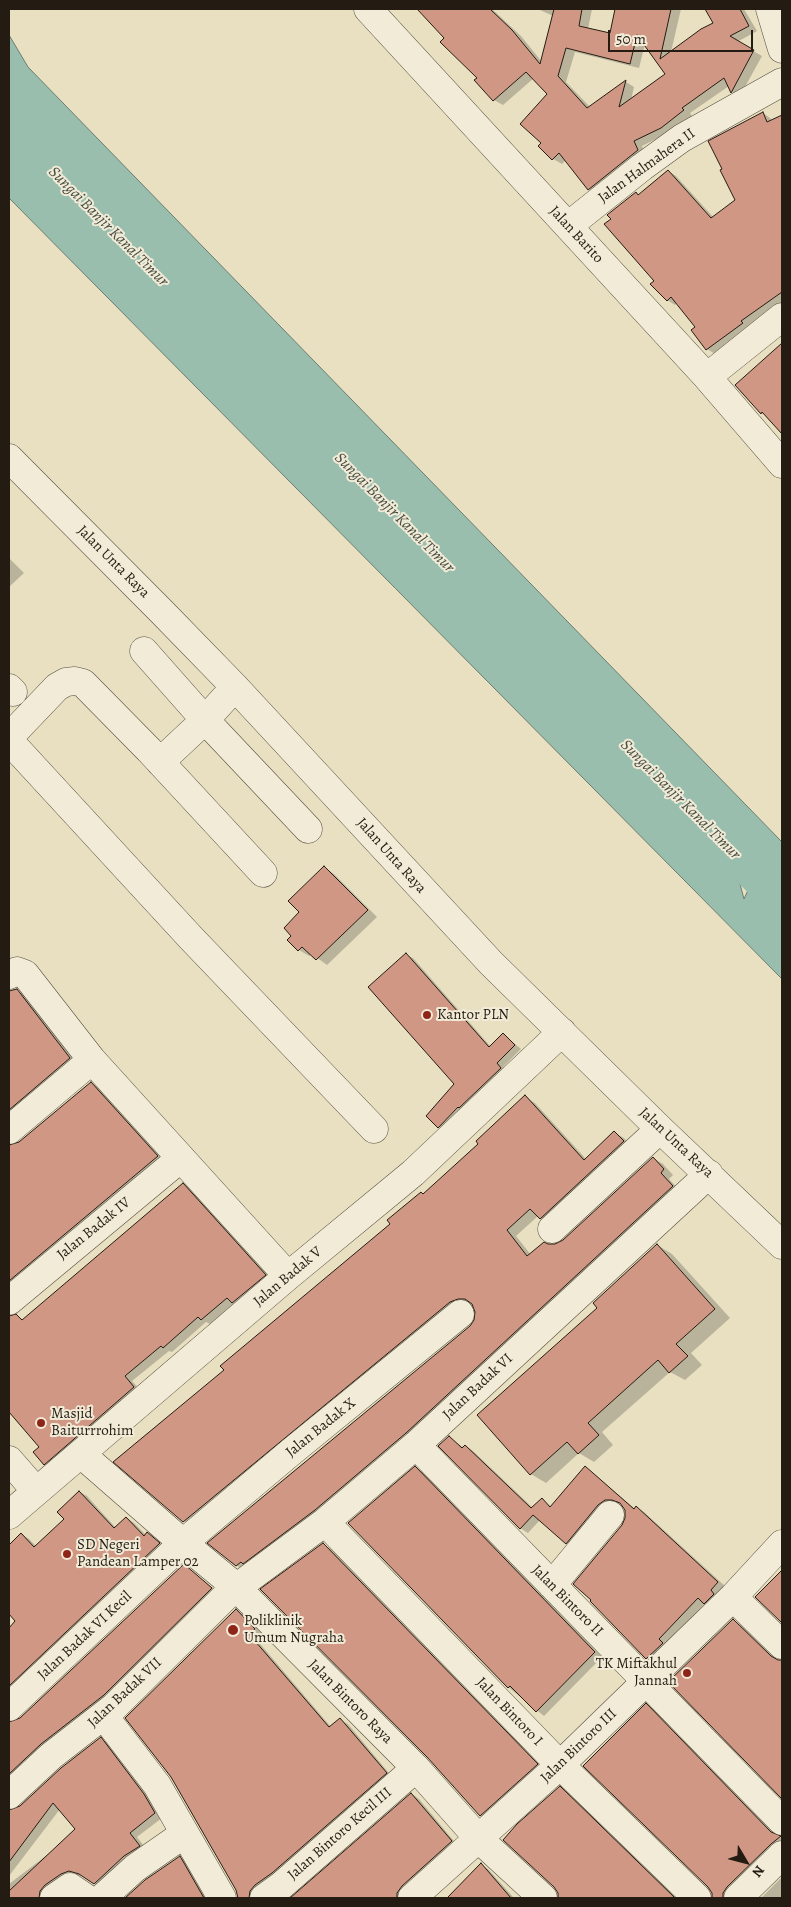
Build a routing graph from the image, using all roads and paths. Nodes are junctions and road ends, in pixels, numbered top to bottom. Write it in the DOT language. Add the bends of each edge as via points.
graph roads {
  1 [pos="368,9"];
  2 [pos="770,9"];
  3 [pos="782,49"];
  4 [pos="782,82"];
  5 [pos="568,226"];
  6 [pos="782,317"];
  7 [pos="707,378"];
  8 [pos="9,458"];
  9 [pos="782,464"];
  10 [pos="144,651"];
  11 [pos="235,687"];
  12 [pos="205,720"];
  13 [pos="160,762"];
  14 [pos="308,829"];
  15 [pos="263,873"];
  16 [pos="19,977"];
  17 [pos="562,1032"];
  18 [pos="92,1060"];
  19 [pos="374,1128"];
  20 [pos="9,1130"];
  21 [pos="660,1130"];
  22 [pos="181,1158"];
  23 [pos="708,1174"];
  24 [pos="552,1230"];
  25 [pos="782,1245"];
  26 [pos="288,1276"];
  27 [pos="9,1301"];
  28 [pos="460,1314"];
  29 [pos="416,1445"];
  30 [pos="81,1454"];
  31 [pos="9,1460"];
  32 [pos="36,1491"];
  33 [pos="9,1515"];
  34 [pos="610,1515"];
  35 [pos="325,1522"];
  36 [pos="183,1543"];
  37 [pos="782,1544"];
  38 [pos="552,1585"];
  39 [pos="237,1588"];
  40 [pos="733,1596"];
  41 [pos="782,1645"];
  42 [pos="646,1681"];
  43 [pos="9,1707"];
  44 [pos="104,1716"];
  45 [pos="560,1765"];
  46 [pos="416,1768"];
  47 [pos="9,1794"];
  48 [pos="782,1821"];
  49 [pos="184,1834"];
  50 [pos="480,1838"];
  51 [pos="782,1855"];
  52 [pos="54,1898"];
  53 [pos="86,1898"];
  54 [pos="102,1898"];
  55 [pos="222,1898"];
  56 [pos="264,1898"];
  57 [pos="412,1898"];
  58 [pos="543,1898"];
  59 [pos="697,1898"];
  60 [pos="738,1898"];
  1 -- 5 [label="street, Jalan Barito"];
  2 -- 3 [label="street"];
  4 -- 5 [label="street, Jalan Halmahera II" via="682,138"];
  5 -- 7 [label="street, Jalan Barito"];
  6 -- 7 [label="street"];
  7 -- 9 [label="street, Jalan Barito"];
  8 -- 11 [label="street, Jalan Unta Raya"];
  10 -- 12 [label="street"];
  11 -- 12 [label="street"];
  11 -- 17 [label="street, Jalan Unta Raya" via="445,915"];
  12 -- 13 [label="street"];
  12 -- 14 [label="street"];
  13 -- 15 [label="street"];
  13 -- 19 [label="street" via="89,687 75,681 58,687 14,732 12,741 191,938"];
  16 -- 18 [label="street"];
  17 -- 21 [label="street, Jalan Unta Raya"];
  17 -- 26 [label="street, Jalan Badak V" via="413,1173"];
  18 -- 20 [label="street"];
  18 -- 22 [label="street"];
  21 -- 23 [label="street, Jalan Unta Raya"];
  21 -- 24 [label="street"];
  22 -- 26 [label="street"];
  22 -- 27 [label="street, Jalan Badak IV"];
  23 -- 25 [label="street, Jalan Unta Raya"];
  23 -- 29 [label="street, Jalan Badak VI"];
  26 -- 30 [label="street, Jalan Badak V"];
  28 -- 36 [label="street, Jalan Badak X"];
  29 -- 35 [label="street, Jalan Badak VI"];
  29 -- 38 [label="street, Jalan Bintoro II"];
  30 -- 32 [label="street, Jalan Badak V"];
  30 -- 36 [label="street, Jalan Bintoro Raya"];
  31 -- 32 [label="street"];
  32 -- 33 [label="street, Jalan Badak V"];
  34 -- 38 [label="street"];
  35 -- 39 [label="street, Jalan Badak VI"];
  35 -- 45 [label="street, Jalan Bintoro I"];
  36 -- 39 [label="street, Jalan Bintoro Raya"];
  36 -- 43 [label="street, Jalan Badak VI Kecil"];
  37 -- 40 [label="street, Jalan Bintoro III"];
  38 -- 42 [label="street, Jalan Bintoro II"];
  39 -- 44 [label="street, Jalan Badak VII"];
  39 -- 46 [label="street, Jalan Bintoro Raya"];
  40 -- 41 [label="street"];
  40 -- 42 [label="street, Jalan Bintoro III"];
  42 -- 45 [label="street, Jalan Bintoro III"];
  42 -- 48 [label="street, Jalan Bintoro II"];
  44 -- 47 [label="street, Jalan Badak VII" via="51,1756"];
  44 -- 49 [label="street" via="157,1785"];
  45 -- 50 [label="street, Jalan Bintoro III"];
  45 -- 59 [label="street, Jalan Bintoro I"];
  46 -- 50 [label="street, Jalan Bintoro Raya"];
  46 -- 56 [label="street, Jalan Bintoro Kecil III"];
  49 -- 54 [label="street" via="135,1868"];
  49 -- 55 [label="street"];
  50 -- 57 [label="street, Jalan Bintoro III"];
  50 -- 58 [label="street, Jalan Bintoro Raya"];
  51 -- 60 [label="street"];
  52 -- 53 [label="street" via="70,1887"];
}
